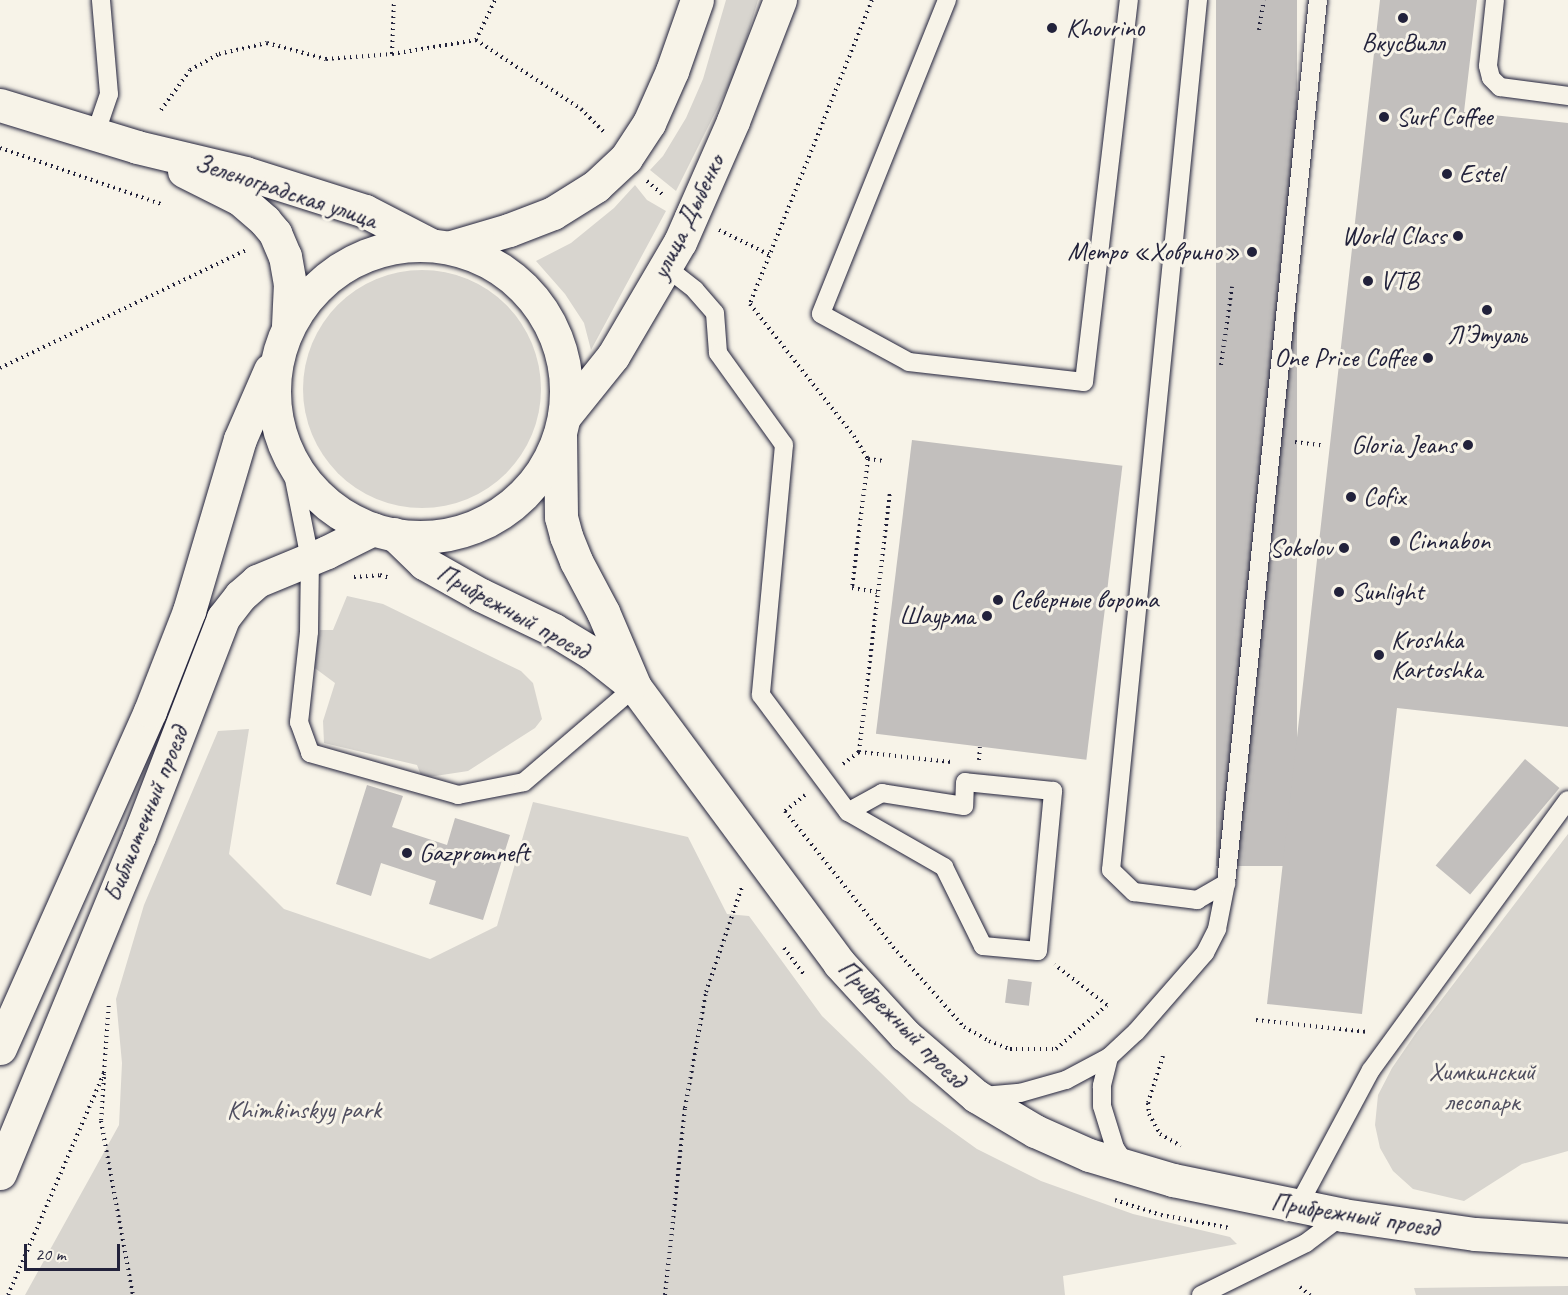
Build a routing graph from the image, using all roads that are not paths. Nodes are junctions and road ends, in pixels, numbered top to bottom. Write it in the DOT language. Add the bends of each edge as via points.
graph roads {
  1 [pos="101,0"];
  2 [pos="697,0"];
  3 [pos="780,0"];
  4 [pos="947,0"];
  5 [pos="1129,0"];
  6 [pos="1198,0"];
  7 [pos="1318,0"];
  8 [pos="1495,0"];
  9 [pos="1568,96"];
  10 [pos="0,105"];
  11 [pos="95,135"];
  12 [pos="137,147"];
  13 [pos="441,246"];
  14 [pos="666,267"];
  15 [pos="283,339"];
  16 [pos="562,426"];
  17 [pos="290,459"];
  18 [pos="383,532"];
  19 [pos="310,559"];
  20 [pos="635,687"];
  21 [pos="1568,800"];
  22 [pos="848,812"];
  23 [pos="1226,883"];
  24 [pos="0,1048"];
  25 [pos="1109,1058"];
  26 [pos="976,1096"];
  27 [pos="1129,1168"];
  28 [pos="0,1173"];
  29 [pos="1298,1206"];
  30 [pos="1343,1215"];
  31 [pos="1568,1240"];
  32 [pos="1201,1295"];
  1 -- 11 [label="lane" via="109,94"];
  2 -- 13 [label="main road" via="649,123 626,158 596,186 553,213 509,230"];
  3 -- 14 [label="main road, улица Дыбенко" via="706,185"];
  4 -- 5 [label="lane" via="821,314 909,362 1084,382"];
  6 -- 23 [label="lane" via="1111,870 1134,892 1197,900"];
  7 -- 23 [label="lane"];
  8 -- 9 [label="lane" via="1488,66 1494,82 1510,89"];
  10 -- 11 [label="main road, Зеленоградская улица"];
  11 -- 12 [label="main road, Зеленоградская улица"];
  12 -- 13 [label="main road, Зеленоградская улица" via="245,172 364,211"];
  12 -- 15 [label="main road, Зеленоградская улица" via="240,199 266,220 285,256 290,284"];
  13 -- 15 [label="main road" via="388,247 347,263 313,290"];
  13 -- 16 [label="main road, Зеленоградская улица" via="487,260 518,281 542,310 559,343 566,380"];
  14 -- 16 [label="main road, улица Дыбенко" via="613,356"];
  14 -- 22 [label="lane" via="695,290 715,313 718,353 784,445 761,695"];
  15 -- 17 [label="main road, Зеленоградская улица" via="273,388 277,425"];
  15 -- 24 [label="main road, Библиотечный проезд" via="240,439 189,611 150,711"];
  16 -- 18 [label="main road" via="548,462 531,487 483,523 454,533 424,537"];
  16 -- 20 [label="main road, Прибрежный проезд" via="561,517 566,536"];
  17 -- 18 [label="main road, Зеленоградская улица" via="311,489 339,513"];
  17 -- 19 [label="lane"];
  18 -- 19 [label="main road, Библиотечный проезд"];
  18 -- 20 [label="main road, Прибрежный проезд" via="424,563 583,647"];
  19 -- 20 [label="lane" via="309,632 299,722 310,753 458,795 524,783"];
  19 -- 28 [label="main road, Библиотечный проезд" via="257,581 224,618"];
  20 -- 26 [label="main road, Прибрежный проезд" via="839,963 905,1035"];
  21 -- 29 [label="lane" via="1363,1083"];
  22 -- 22 [label="lane" via="944,867 983,946 1038,951 1053,790 965,782 964,806 882,793"];
  23 -- 25 [label="lane" via="1217,929 1204,953"];
  25 -- 26 [label="lane" via="1066,1080 1020,1093"];
  25 -- 27 [label="lane" via="1102,1106 1115,1148"];
  26 -- 27 [label="main road, Прибрежный проезд" via="1035,1131"];
  27 -- 29 [label="main road, Прибрежный проезд"];
  29 -- 30 [label="main road, Прибрежный проезд"];
  30 -- 31 [label="main road, Прибрежный проезд" via="1475,1234"];
  30 -- 32 [label="lane" via="1306,1243"];
}
